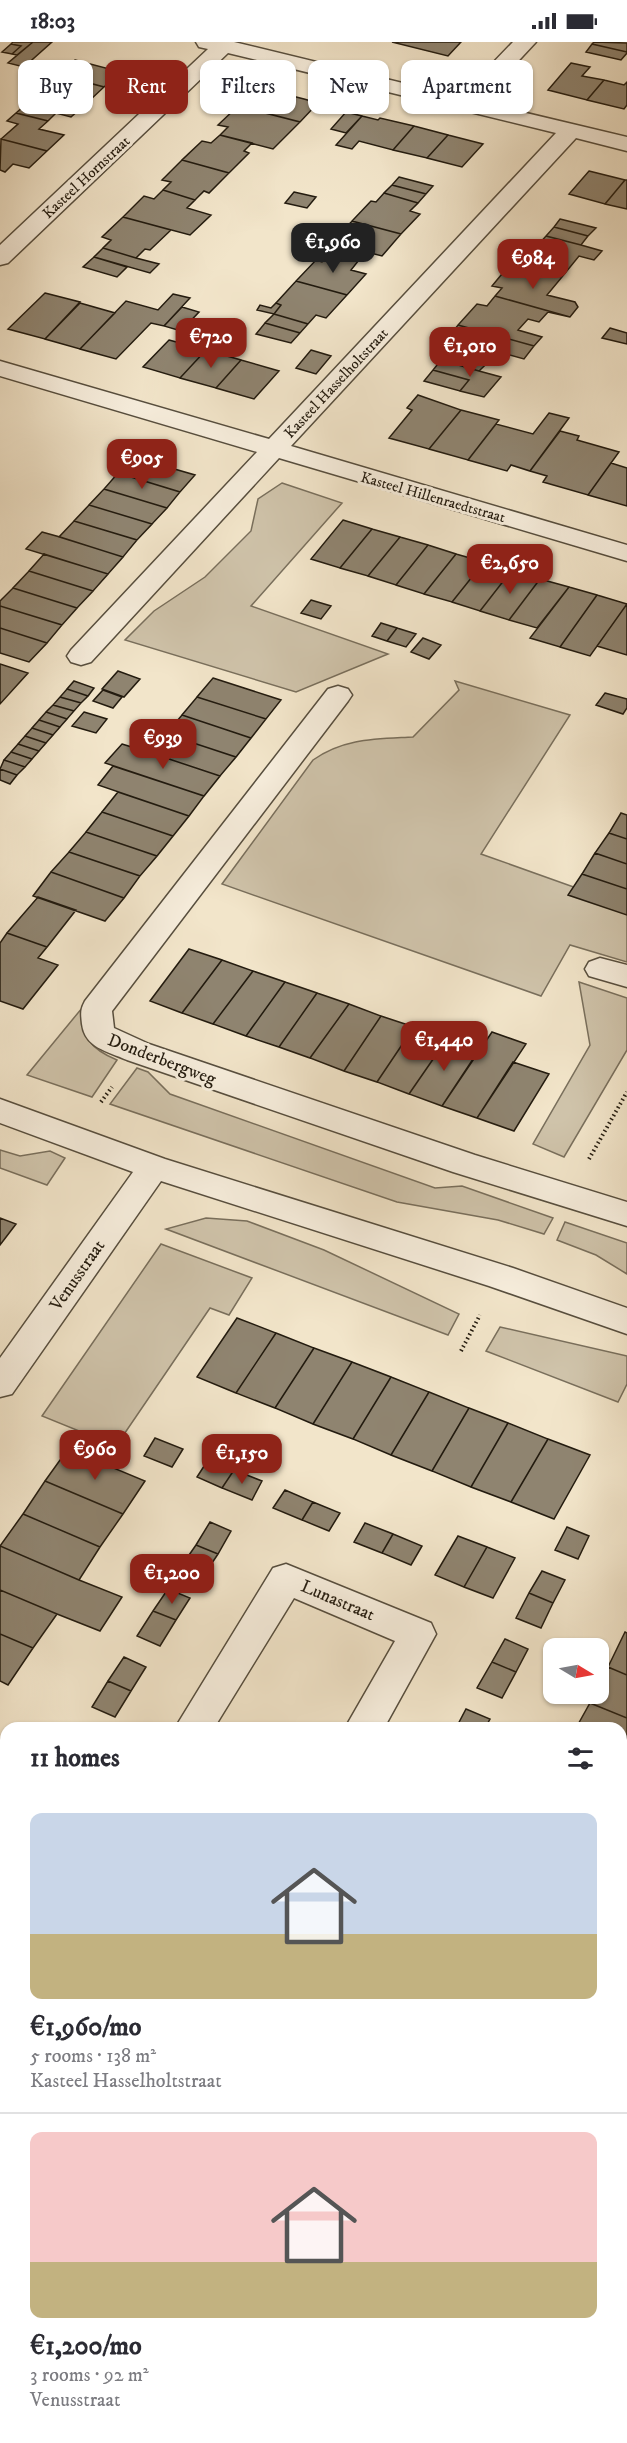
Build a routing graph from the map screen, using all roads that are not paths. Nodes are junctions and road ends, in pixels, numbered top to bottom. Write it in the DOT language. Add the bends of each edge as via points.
graph roads {
  1 [pos="525,42"];
  2 [pos="215,44"];
  3 [pos="508,60"];
  4 [pos="401,89"];
  5 [pos="504,114"];
  6 [pos="572,130"];
  7 [pos="627,144"];
  8 [pos="0,258"];
  9 [pos="0,368"];
  10 [pos="273,450"];
  11 [pos="627,553"];
  12 [pos="81,656"];
  13 [pos="338,695"];
  14 [pos="0,1111"];
  15 [pos="154,1167"];
  16 [pos="627,1214"];
  17 [pos="627,1321"];
  18 [pos="0,1384"];
  19 [pos="198,1722"];
  20 [pos="367,1722"];
  1 -- 3 [label="street"];
  2 -- 4 [label="street"];
  2 -- 8 [label="street, Kasteel Hornstraat"];
  5 -- 6 [label="street"];
  6 -- 7 [label="street"];
  6 -- 10 [label="street, Kasteel Hasselholtstraat"];
  9 -- 10 [label="street, Kasteel Hillenraedtstraat"];
  10 -- 11 [label="street, Kasteel Hillenraedtstraat"];
  10 -- 12 [label="street"];
  13 -- 16 [label="street, Donderbergweg" via="96,1009 99,1034 138,1052 464,1164"];
  14 -- 15 [label="street"];
  15 -- 17 [label="street"];
  15 -- 18 [label="street, Venusstraat"];
  19 -- 20 [label="street, Lunastraat" via="286,1579 418,1634"];
}
